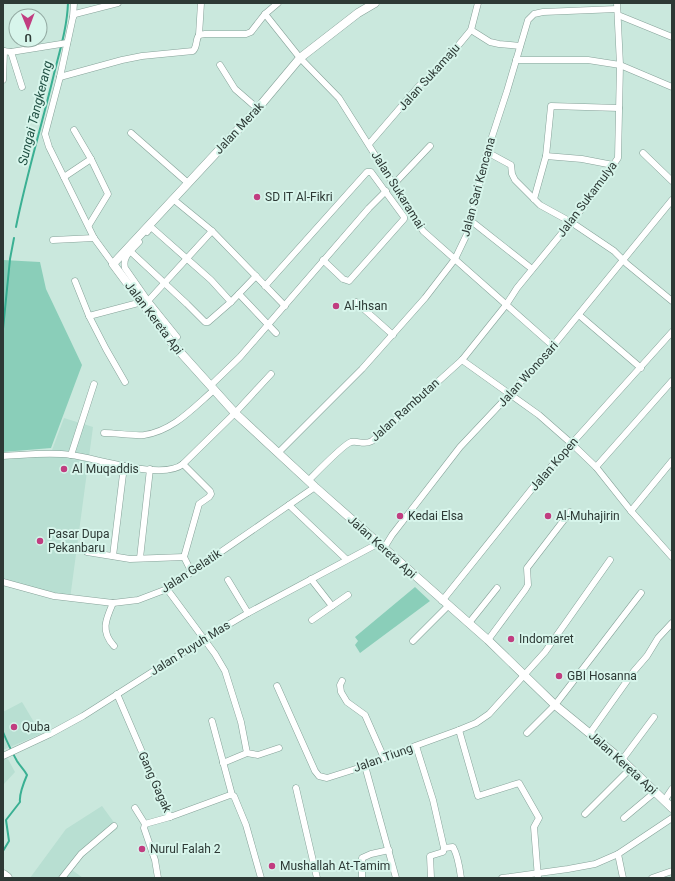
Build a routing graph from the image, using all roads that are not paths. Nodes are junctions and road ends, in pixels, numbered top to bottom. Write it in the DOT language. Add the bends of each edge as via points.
graph roads {
  1 [pos="74,3"];
  2 [pos="118,3"];
  3 [pos="201,3"];
  4 [pos="278,3"];
  5 [pos="375,3"];
  6 [pos="478,3"];
  7 [pos="617,9"];
  8 [pos="264,14"];
  9 [pos="73,17"];
  10 [pos="470,30"];
  11 [pos="199,35"];
  12 [pos="672,37"];
  13 [pos="67,43"];
  14 [pos="520,46"];
  15 [pos="4,51"];
  16 [pos="11,52"];
  17 [pos="300,58"];
  18 [pos="516,60"];
  19 [pos="220,65"];
  20 [pos="620,65"];
  21 [pos="60,77"];
  22 [pos="3,80"];
  23 [pos="22,87"];
  24 [pos="672,88"];
  25 [pos="619,108"];
  26 [pos="258,109"];
  27 [pos="74,130"];
  28 [pos="131,133"];
  29 [pos="369,144"];
  30 [pos="430,146"];
  31 [pos="487,152"];
  32 [pos="643,153"];
  33 [pos="546,156"];
  34 [pos="92,159"];
  35 [pos="613,165"];
  36 [pos="64,177"];
  37 [pos="672,181"];
  38 [pos="188,183"];
  39 [pos="393,185"];
  40 [pos="386,191"];
  41 [pos="534,198"];
  42 [pos="173,199"];
  43 [pos="672,200"];
  44 [pos="470,220"];
  45 [pos="571,222"];
  46 [pos="89,225"];
  47 [pos="212,231"];
  48 [pos="94,238"];
  49 [pos="53,240"];
  50 [pos="130,251"];
  51 [pos="187,259"];
  52 [pos="324,260"];
  53 [pos="455,260"];
  54 [pos="624,260"];
  55 [pos="113,264"];
  56 [pos="532,269"];
  57 [pos="256,276"];
  58 [pos="75,281"];
  59 [pos="165,283"];
  60 [pos="265,286"];
  61 [pos="239,294"];
  62 [pos="672,301"];
  63 [pos="145,302"];
  64 [pos="230,302"];
  65 [pos="356,302"];
  66 [pos="506,305"];
  67 [pos="285,306"];
  68 [pos="579,315"];
  69 [pos="89,316"];
  70 [pos="269,325"];
  71 [pos="672,332"];
  72 [pos="276,333"];
  73 [pos="393,335"];
  74 [pos="177,337"];
  75 [pos="553,346"];
  76 [pos="462,360"];
  77 [pos="640,368"];
  78 [pos="271,374"];
  79 [pos="672,381"];
  80 [pos="125,382"];
  81 [pos="94,384"];
  82 [pos="212,388"];
  83 [pos="510,394"];
  84 [pos="235,413"];
  85 [pos="104,433"];
  86 [pos="572,444"];
  87 [pos="278,453"];
  88 [pos="71,455"];
  89 [pos="3,456"];
  90 [pos="672,461"];
  91 [pos="183,464"];
  92 [pos="124,466"];
  93 [pos="596,467"];
  94 [pos="150,469"];
  95 [pos="308,481"];
  96 [pos="315,487"];
  97 [pos="289,506"];
  98 [pos="631,511"];
  99 [pos="570,512"];
  100 [pos="381,546"];
  101 [pos="87,552"];
  102 [pos="113,556"];
  103 [pos="184,557"];
  104 [pos="672,557"];
  105 [pos="140,558"];
  106 [pos="346,559"];
  107 [pos="610,560"];
  108 [pos="191,571"];
  109 [pos="311,579"];
  110 [pos="228,580"];
  111 [pos="3,582"];
  112 [pos="497,588"];
  113 [pos="167,589"];
  114 [pos="641,593"];
  115 [pos="348,594"];
  116 [pos="113,603"];
  117 [pos="445,603"];
  118 [pos="332,606"];
  119 [pos="248,613"];
  120 [pos="312,620"];
  121 [pos="469,623"];
  122 [pos="672,623"];
  123 [pos="204,639"];
  124 [pos="488,640"];
  125 [pos="413,641"];
  126 [pos="114,646"];
  127 [pos="524,675"];
  128 [pos="342,681"];
  129 [pos="277,686"];
  130 [pos="116,694"];
  131 [pos="555,704"];
  132 [pos="654,717"];
  133 [pos="212,720"];
  134 [pos="459,730"];
  135 [pos="527,733"];
  136 [pos="590,733"];
  137 [pos="416,746"];
  138 [pos="279,748"];
  139 [pos="247,752"];
  140 [pos="4,756"];
  141 [pos="384,758"];
  142 [pos="622,760"];
  143 [pos="223,763"];
  144 [pos="365,766"];
  145 [pos="630,769"];
  146 [pos="296,788"];
  147 [pos="672,789"];
  148 [pos="655,792"];
  149 [pos="232,795"];
  150 [pos="664,801"];
  151 [pos="135,808"];
  152 [pos="672,808"];
  153 [pos="585,814"];
  154 [pos="170,817"];
  155 [pos="624,818"];
  156 [pos="672,818"];
  157 [pos="145,824"];
  158 [pos="114,826"];
  159 [pos="444,848"];
  160 [pos="389,850"];
  161 [pos="618,854"];
  162 [pos="672,871"];
  163 [pos="3,875"];
  164 [pos="538,876"];
  165 [pos="7,878"];
  166 [pos="62,878"];
  167 [pos="158,878"];
  168 [pos="261,878"];
  169 [pos="317,878"];
  170 [pos="362,878"];
  171 [pos="396,878"];
  172 [pos="432,878"];
  173 [pos="461,878"];
  174 [pos="502,878"];
  175 [pos="623,878"];
  176 [pos="652,878"];
  1 -- 9 [label="street"];
  2 -- 9 [label="street" via="75,14"];
  3 -- 11 [label="street"];
  4 -- 8 [label="street"];
  5 -- 17 [label="street, Jalan Merak"];
  6 -- 10 [label="street, Jalan Sukamaju"];
  7 -- 12 [label="street"];
  7 -- 14 [label="street, Jalan Sari Kencana" via="534,14 528,20"];
  7 -- 20 [label="street, Jalan Sukamulya"];
  8 -- 11 [label="street" via="252,32 246,34"];
  8 -- 17 [label="street, Jalan Sukaramai"];
  9 -- 13 [label="street"];
  10 -- 14 [label="street" via="490,42"];
  10 -- 29 [label="street, Jalan Sukamaju" via="447,59 418,87"];
  11 -- 21 [label="street" via="196,47 191,52 128,58"];
  13 -- 16 [label="street"];
  13 -- 21 [label="street"];
  14 -- 18 [label="street, Jalan Sari Kencana"];
  15 -- 16 [label="street"];
  15 -- 22 [label="street"];
  16 -- 23 [label="street"];
  17 -- 26 [label="street, Jalan Merak"];
  17 -- 29 [label="street, Jalan Sukaramai" via="339,98"];
  18 -- 20 [label="street" via="588,60"];
  18 -- 31 [label="street, Jalan Sari Kencana"];
  19 -- 26 [label="street" via="235,89"];
  20 -- 24 [label="street"];
  20 -- 25 [label="street, Jalan Sukamulya"];
  21 -- 36 [label="street" via="45,136"];
  25 -- 33 [label="street" via="552,106"];
  25 -- 35 [label="street, Jalan Sukamulya" via="618,158"];
  26 -- 38 [label="street, Jalan Merak"];
  27 -- 34 [label="street"];
  28 -- 38 [label="street"];
  29 -- 39 [label="street, Jalan Sukaramai"];
  30 -- 39 [label="street"];
  31 -- 41 [label="street" via="511,165 515,180"];
  31 -- 44 [label="street, Jalan Sari Kencana"];
  32 -- 37 [label="street"];
  33 -- 35 [label="street"];
  33 -- 41 [label="street"];
  34 -- 36 [label="street"];
  34 -- 46 [label="street" via="108,194"];
  35 -- 45 [label="street, Jalan Sukamulya"];
  36 -- 46 [label="street"];
  38 -- 42 [label="street, Jalan Merak"];
  39 -- 53 [label="street, Jalan Sukaramai" via="423,231"];
  40 -- 52 [label="street"];
  40 -- 52 [label="street" via="404,219 349,280 343,279"];
  40 -- 60 [label="street" via="371,172 367,172"];
  41 -- 45 [label="street" via="540,205"];
  42 -- 47 [label="street"];
  42 -- 55 [label="street, Jalan Merak"];
  43 -- 54 [label="street, Jalan Wonosari"];
  44 -- 53 [label="street, Jalan Sari Kencana" via="467,234"];
  44 -- 56 [label="street"];
  45 -- 54 [label="street"];
  45 -- 56 [label="street, Jalan Sukamulya"];
  46 -- 48 [label="street"];
  47 -- 51 [label="street"];
  47 -- 57 [label="street"];
  48 -- 49 [label="street"];
  48 -- 55 [label="street"];
  50 -- 51 [label="street" via="151,228"];
  50 -- 59 [label="street"];
  50 -- 63 [label="street" via="124,259 125,268"];
  51 -- 59 [label="street"];
  51 -- 64 [label="street" via="211,280"];
  52 -- 67 [label="street"];
  53 -- 66 [label="street, Jalan Sukaramai"];
  53 -- 73 [label="street, Jalan Sari Kencana"];
  54 -- 62 [label="street"];
  54 -- 68 [label="street, Jalan Wonosari"];
  55 -- 63 [label="street, Jalan Kereta Api"];
  56 -- 66 [label="street, Jalan Sukamulya"];
  57 -- 60 [label="street"];
  57 -- 61 [label="street"];
  58 -- 69 [label="street"];
  59 -- 63 [label="street"];
  59 -- 64 [label="street" via="205,322"];
  60 -- 67 [label="street"];
  61 -- 64 [label="street"];
  61 -- 70 [label="street"];
  63 -- 69 [label="street"];
  63 -- 74 [label="street"];
  63 -- 82 [label="street, Jalan Kereta Api" via="172,343"];
  65 -- 73 [label="street"];
  66 -- 75 [label="street, Jalan Sukaramai"];
  66 -- 76 [label="street, Jalan Rambutan"];
  67 -- 70 [label="street"];
  68 -- 75 [label="street, Jalan Wonosari"];
  68 -- 77 [label="street"];
  69 -- 80 [label="street"];
  70 -- 72 [label="street"];
  70 -- 82 [label="street"];
  71 -- 77 [label="street, Jalan Kopen"];
  73 -- 87 [label="street, Jalan Sari Kencana"];
  75 -- 83 [label="street, Jalan Wonosari"];
  76 -- 83 [label="street"];
  76 -- 95 [label="street, Jalan Rambutan" via="372,441 365,444 347,444"];
  77 -- 86 [label="street, Jalan Kopen"];
  78 -- 84 [label="street"];
  79 -- 93 [label="street"];
  81 -- 88 [label="street"];
  82 -- 84 [label="street, Jalan Kereta Api"];
  82 -- 85 [label="street" via="177,422 157,431 143,435"];
  83 -- 86 [label="street"];
  83 -- 100 [label="street, Jalan Wonosari" via="460,447"];
  84 -- 87 [label="street, Jalan Kereta Api"];
  84 -- 91 [label="street"];
  86 -- 93 [label="street"];
  86 -- 117 [label="street, Jalan Kopen" via="539,480"];
  87 -- 95 [label="street, Jalan Kereta Api"];
  88 -- 89 [label="street"];
  88 -- 92 [label="street"];
  90 -- 98 [label="street"];
  91 -- 94 [label="street" via="174,469"];
  91 -- 103 [label="street" via="211,494 199,504"];
  92 -- 94 [label="street"];
  92 -- 102 [label="street"];
  93 -- 98 [label="street"];
  94 -- 105 [label="street"];
  95 -- 96 [label="street, Jalan Kereta Api"];
  96 -- 97 [label="street, Jalan Gelatik"];
  96 -- 100 [label="street, Jalan Kereta Api"];
  97 -- 106 [label="street"];
  97 -- 108 [label="street, Jalan Gelatik"];
  98 -- 104 [label="street"];
  99 -- 124 [label="street" via="527,568 528,585"];
  100 -- 106 [label="street, Jalan Puyuh Mas"];
  100 -- 117 [label="street, Jalan Kereta Api"];
  101 -- 102 [label="street"];
  102 -- 105 [label="street"];
  103 -- 105 [label="street"];
  103 -- 108 [label="street"];
  106 -- 109 [label="street, Jalan Puyuh Mas"];
  107 -- 127 [label="street, Jalan Tiung" via="545,652"];
  108 -- 113 [label="street, Jalan Gelatik"];
  109 -- 118 [label="street"];
  109 -- 119 [label="street, Jalan Puyuh Mas"];
  110 -- 119 [label="street"];
  111 -- 116 [label="street, Jalan Gelatik" via="54,596"];
  112 -- 121 [label="street"];
  113 -- 116 [label="street, Jalan Gelatik" via="138,600"];
  113 -- 123 [label="street"];
  114 -- 131 [label="street"];
  115 -- 118 [label="street"];
  116 -- 126 [label="street" via="105,628"];
  117 -- 121 [label="street, Jalan Kereta Api"];
  117 -- 125 [label="street, Jalan Kopen"];
  118 -- 120 [label="street"];
  119 -- 123 [label="street, Jalan Puyuh Mas"];
  121 -- 124 [label="street, Jalan Kereta Api"];
  122 -- 136 [label="street" via="658,638"];
  123 -- 130 [label="street, Jalan Puyuh Mas"];
  123 -- 139 [label="street" via="226,671"];
  124 -- 127 [label="street, Jalan Kereta Api"];
  127 -- 131 [label="street, Jalan Kereta Api"];
  127 -- 134 [label="street, Jalan Tiung" via="489,714"];
  128 -- 141 [label="street" via="341,692 347,702 365,715"];
  129 -- 144 [label="street, Jalan Tiung" via="319,776 327,778"];
  130 -- 140 [label="street, Jalan Puyuh Mas" via="67,724"];
  130 -- 154 [label="street, Gang Gagak"];
  131 -- 135 [label="street"];
  131 -- 136 [label="street, Jalan Kereta Api"];
  132 -- 142 [label="street"];
  133 -- 143 [label="street"];
  134 -- 137 [label="street, Jalan Tiung"];
  134 -- 164 [label="street" via="478,796 519,783 539,818 534,827"];
  136 -- 142 [label="street, Jalan Kereta Api"];
  137 -- 141 [label="street, Jalan Tiung"];
  137 -- 159 [label="street" via="433,800"];
  138 -- 139 [label="street" via="258,755"];
  139 -- 143 [label="street"];
  141 -- 144 [label="street, Jalan Tiung"];
  142 -- 145 [label="street, Jalan Kereta Api"];
  143 -- 149 [label="street"];
  144 -- 160 [label="street"];
  145 -- 148 [label="street, Jalan Kereta Api"];
  145 -- 153 [label="street"];
  146 -- 169 [label="street"];
  147 -- 150 [label="street"];
  148 -- 150 [label="street, Jalan Kereta Api"];
  148 -- 155 [label="street"];
  149 -- 154 [label="street, Gang Gagak"];
  149 -- 168 [label="street" via="236,797 246,825"];
  150 -- 152 [label="street, Jalan Kereta Api"];
  151 -- 157 [label="street"];
  154 -- 157 [label="street"];
  156 -- 161 [label="street"];
  157 -- 167 [label="street"];
  158 -- 166 [label="street" via="81,854"];
  159 -- 172 [label="street" via="443,852 430,856"];
  159 -- 173 [label="street" via="453,847"];
  160 -- 170 [label="street" via="362,858"];
  160 -- 171 [label="street"];
  161 -- 164 [label="street" via="594,864"];
  161 -- 175 [label="street"];
  162 -- 176 [label="street"];
  163 -- 165 [label="main road"];
  164 -- 174 [label="street" via="522,874"];
}
